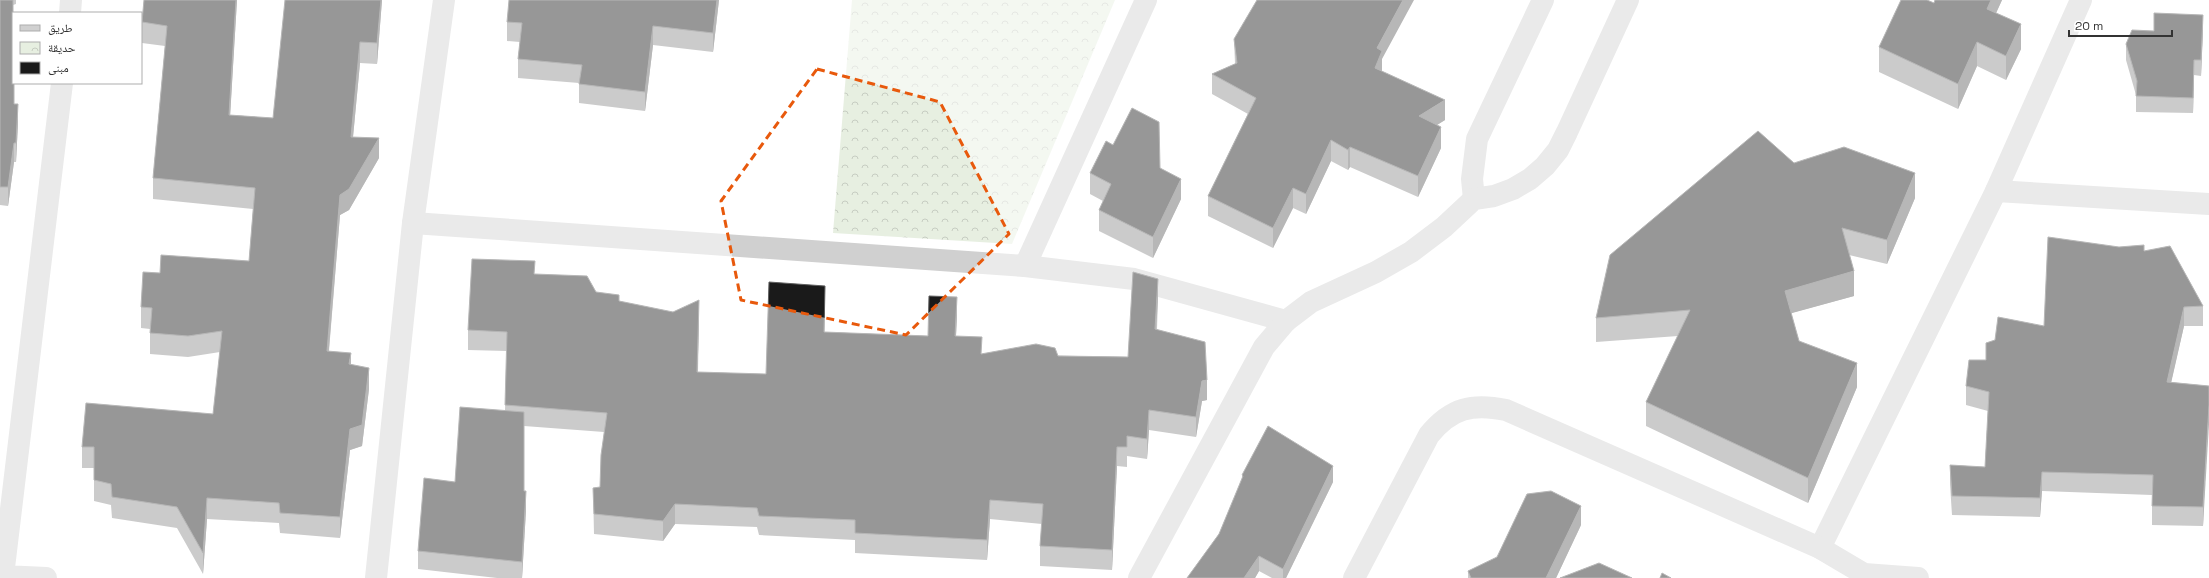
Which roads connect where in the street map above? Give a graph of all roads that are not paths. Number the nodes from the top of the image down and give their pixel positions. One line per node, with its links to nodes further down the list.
1 (71, 0): 7 (street)
2 (444, 0): 12 (street)
3 (1146, 0): 13 (street)
4 (1543, 0): 10 (street)
5 (1628, 0): 10 (street)
6 (2081, 0): 9 (street)
7 (70, 12)
8 (62, 84): 16 (street)
9 (1996, 191): 11 (street); 15 (street)
10 (1474, 199): 14 (street)
11 (2209, 204)
12 (413, 223): 13 (street); 17 (street)
13 (1024, 266): 14 (street)
14 (1286, 322): 18 (street)
15 (1820, 548): 19 (street); 20 (street)
16 (46, 578)
17 (376, 578)
18 (1139, 578)
19 (1354, 578)
20 (1918, 578)

